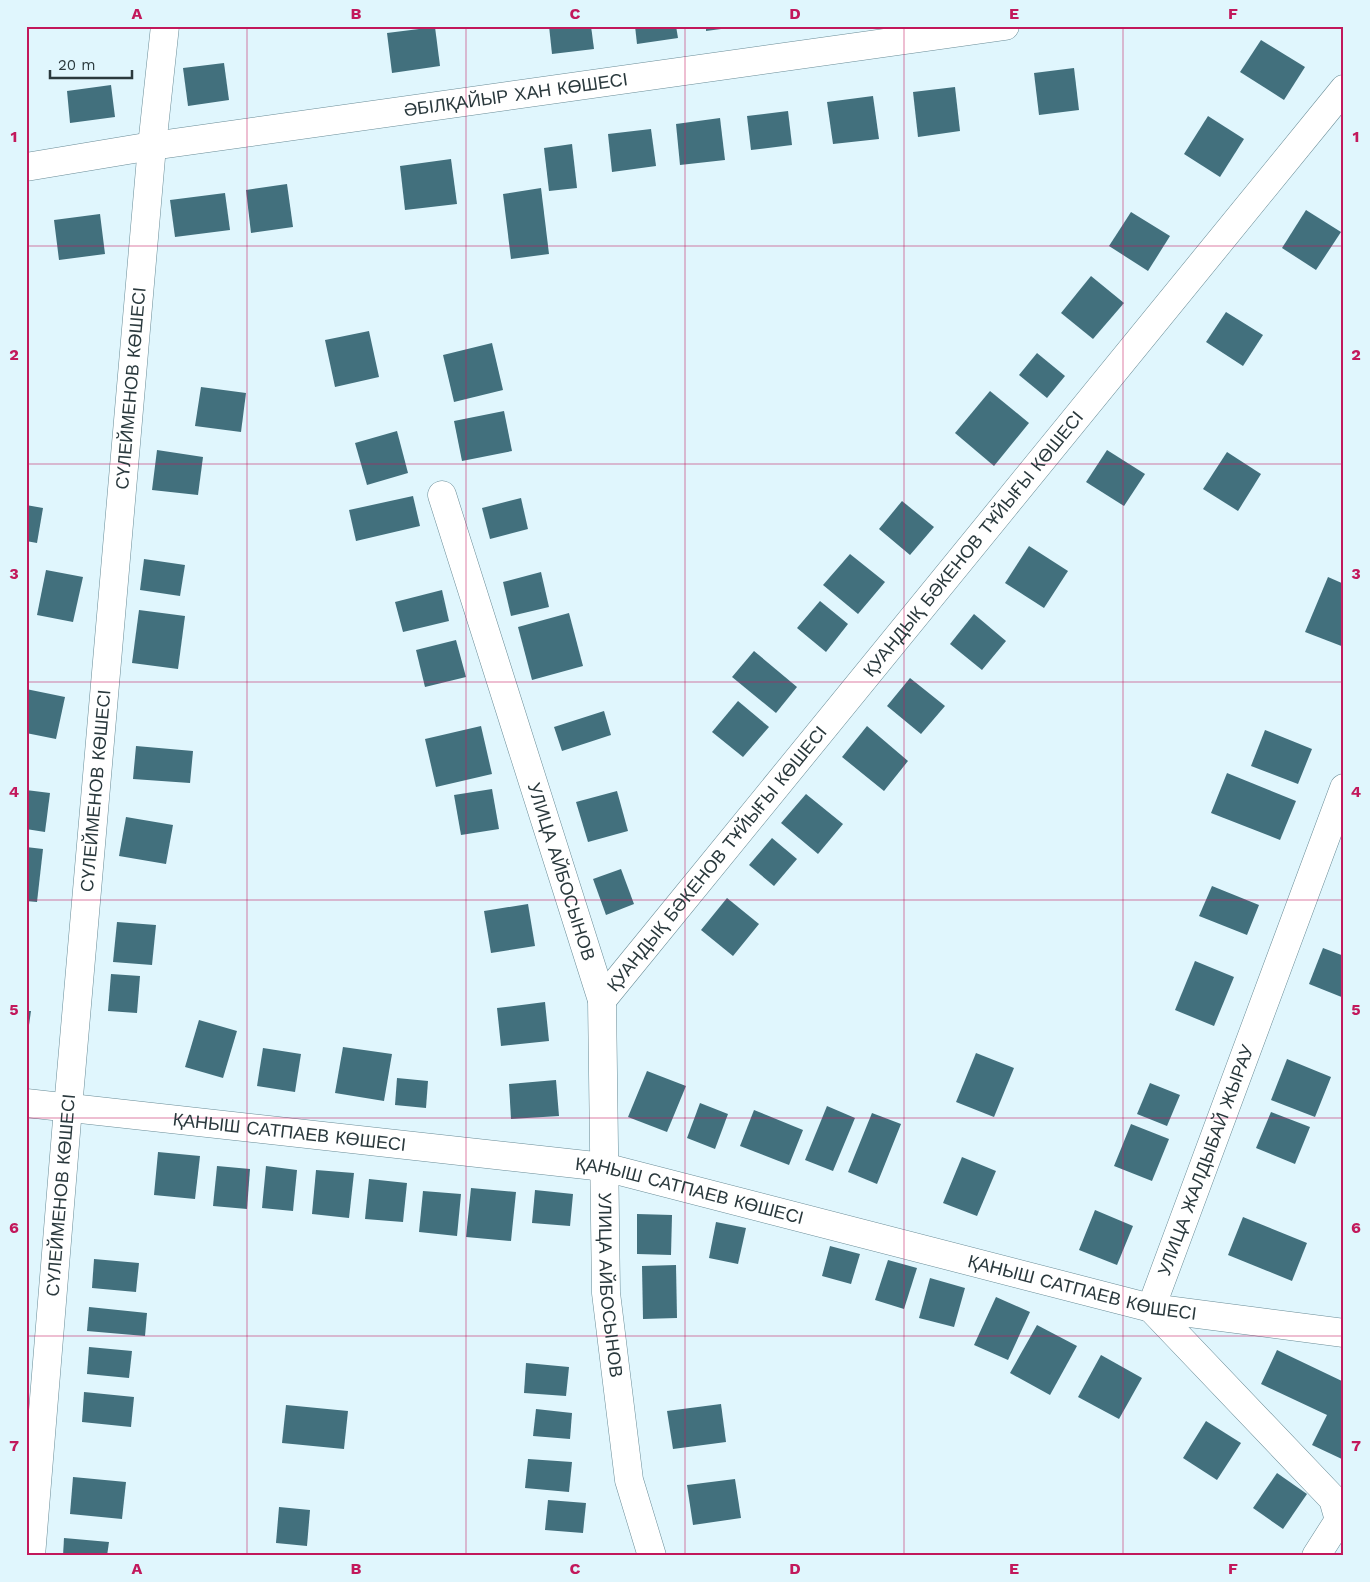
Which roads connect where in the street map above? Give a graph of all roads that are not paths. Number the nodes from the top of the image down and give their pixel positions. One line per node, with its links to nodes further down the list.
1 (164, 26): 4 (street, СҮЛЕЙМЕНОВ КӨШЕСІ)
2 (1005, 26): 4 (street, ӘБІЛҚАЙЫР ХАН КӨШЕСІ)
3 (1344, 89): 8 (street, ҚУАНДЫҚ БӘКЕНОВ ТҰЙЫҒЫ КӨШЕСІ)
4 (152, 146): 5 (street, ӘБІЛҚАЙЫР ХАН КӨШЕСІ); 10 (street, СҮЛЕЙМЕНОВ КӨШЕСІ)
5 (26, 167)
6 (442, 495): 8 (street, УЛИЦА АЙБОСЫНОВ)
7 (1344, 788): 12 (street, УЛИЦА ЖАЛДЫБАЙ ЖЫРАУ)
8 (602, 1000): 11 (street, УЛИЦА АЙБОСЫНОВ)
9 (26, 1103): 10 (street, ҚАНЫШ САТПАЕВ КӨШЕСІ)
10 (68, 1108): 11 (street, ҚАНЫШ САТПАЕВ КӨШЕСІ); 14 (street, СҮЛЕЙМЕНОВ КӨШЕСІ)
11 (604, 1167): 12 (street, ҚАНЫШ САТПАЕВ КӨШЕСІ); 15 (street, УЛИЦА АЙБОСЫНОВ)
12 (1151, 1308): 13 (street, ҚАНЫШ САТПАЕВ КӨШЕСІ); 16 (street)
13 (1344, 1333)
14 (31, 1556)
15 (652, 1556)
16 (1316, 1556)

